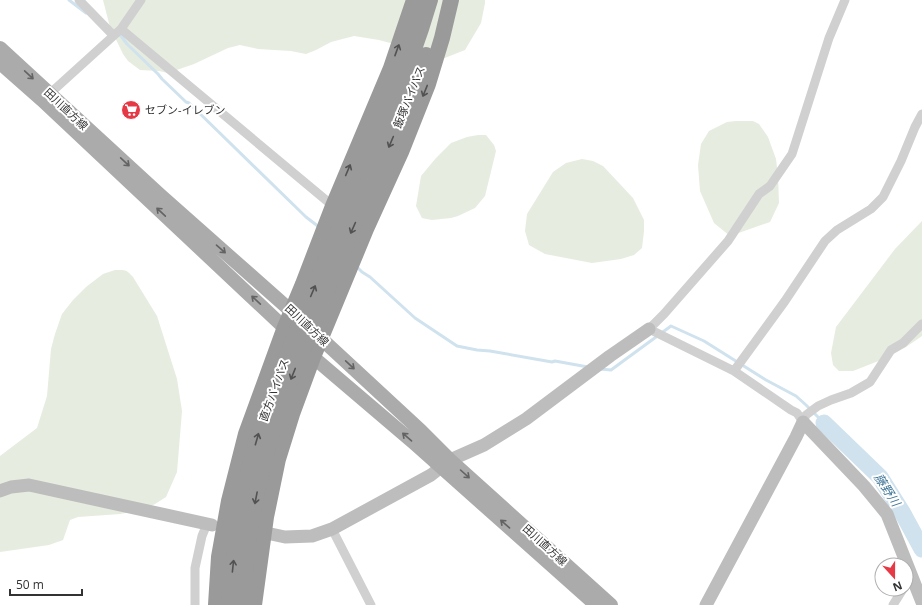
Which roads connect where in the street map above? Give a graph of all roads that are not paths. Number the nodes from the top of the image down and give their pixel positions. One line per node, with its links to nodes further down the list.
1 (79, 0): 9 (street)
2 (141, 0): 8 (street)
3 (414, 0): 15 (highway, one-way to 3)
4 (430, 0): 14 (highway)
5 (443, 0): 14 (highway, 飯塚バイパス, one-way to 14)
6 (451, 0): 20 (highway, one-way to 20)
7 (845, 0): 19 (street)
8 (121, 29): 9 (street); 15 (street)
9 (114, 35): 12 (street)
10 (0, 48): 12 (main road, 田川直方線, one-way to 12)
11 (0, 63): 12 (main road, 田川直方線)
12 (46, 97): 16 (main road, 田川直方線, one-way to 16); 18 (main road, 田川直方線, one-way to 12)
13 (922, 114): 22 (street)
14 (363, 189): 34 (highway, 直方バイパス, bridge)
15 (333, 206): 16 (highway)
16 (291, 311): 18 (highway); 20 (main road, 田川直方線)
17 (922, 324): 23 (street)
18 (284, 327): 21 (main road, 田川直方線); 33 (highway)
19 (649, 329): 22 (street); 24 (street)
20 (321, 339): 21 (highway); 24 (main road, 田川直方線, one-way to 24)
21 (314, 357): 24 (main road, 田川直方線, one-way to 21); 34 (highway, one-way to 34)
22 (734, 371): 23 (street)
23 (803, 422): 29 (street); 38 (street)
24 (445, 464): 27 (street); 36 (main road, 田川直方線, one-way to 24); 37 (main road, 田川直方線, one-way to 37)
25 (0, 491): 26 (street)
26 (210, 525): 32 (street)
27 (332, 528): 28 (street); 35 (street)
28 (271, 534)
29 (901, 557)
30 (914, 590): 31 (street)
31 (922, 602)
32 (196, 605)
33 (216, 605)
34 (242, 605)
35 (371, 605)
36 (597, 605)
37 (611, 605)
38 (706, 605)

